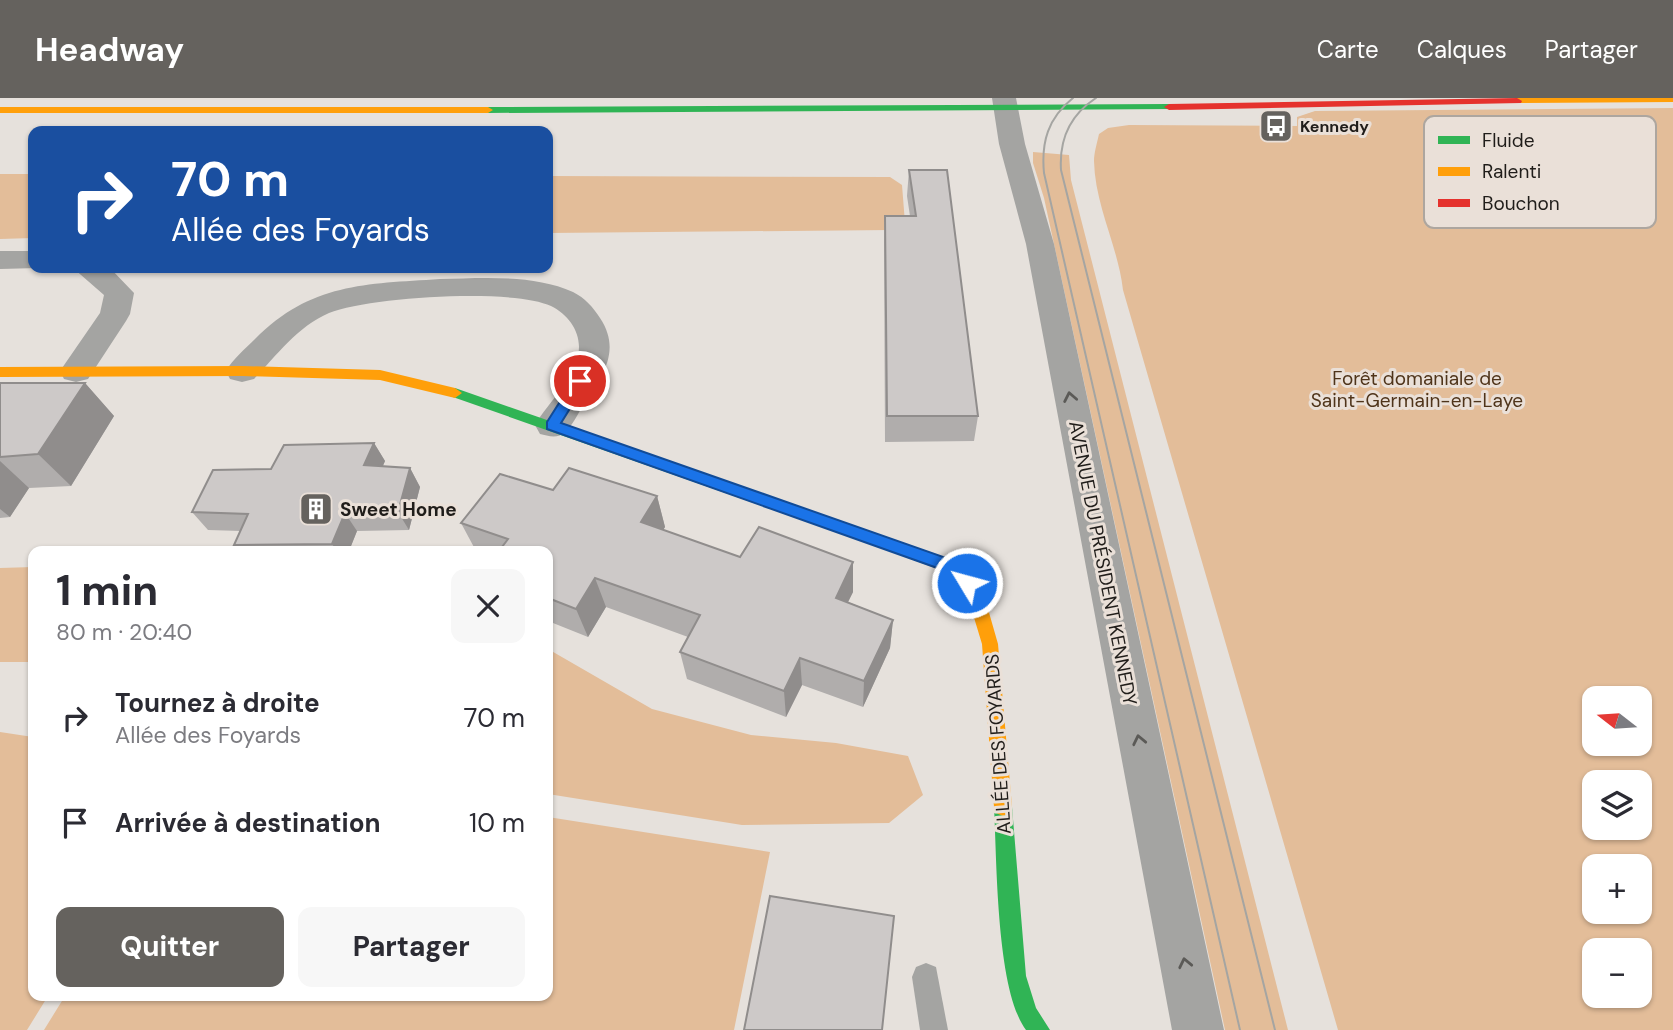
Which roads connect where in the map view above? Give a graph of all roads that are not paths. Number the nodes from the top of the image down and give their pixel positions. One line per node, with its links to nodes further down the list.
1 (742, 98): 6 (main road)
2 (1563, 98): 3 (main road)
3 (1633, 99): 4 (main road); 5 (main road)
4 (1673, 99)
5 (1005, 103): 6 (main road); 18 (street, AVENUE DU PRÉSIDENT KENNEDY, one-way to 5)
6 (423, 108): 7 (main road)
7 (0, 110)
8 (0, 260): 9 (street)
9 (28, 260)
10 (97, 273): 11 (street)
11 (76, 371): 12 (main road, ALLÉE DES FOYARDS); 13 (main road, ALLÉE DES FOYARDS)
12 (242, 371): 14 (main road, ALLÉE DES FOYARDS); 14 (street)
13 (0, 372)
14 (552, 425): 17 (main road, ALLÉE DES FOYARDS)
15 (926, 977): 16 (lane)
16 (934, 1030)
17 (1039, 1030)
18 (1199, 1030)

